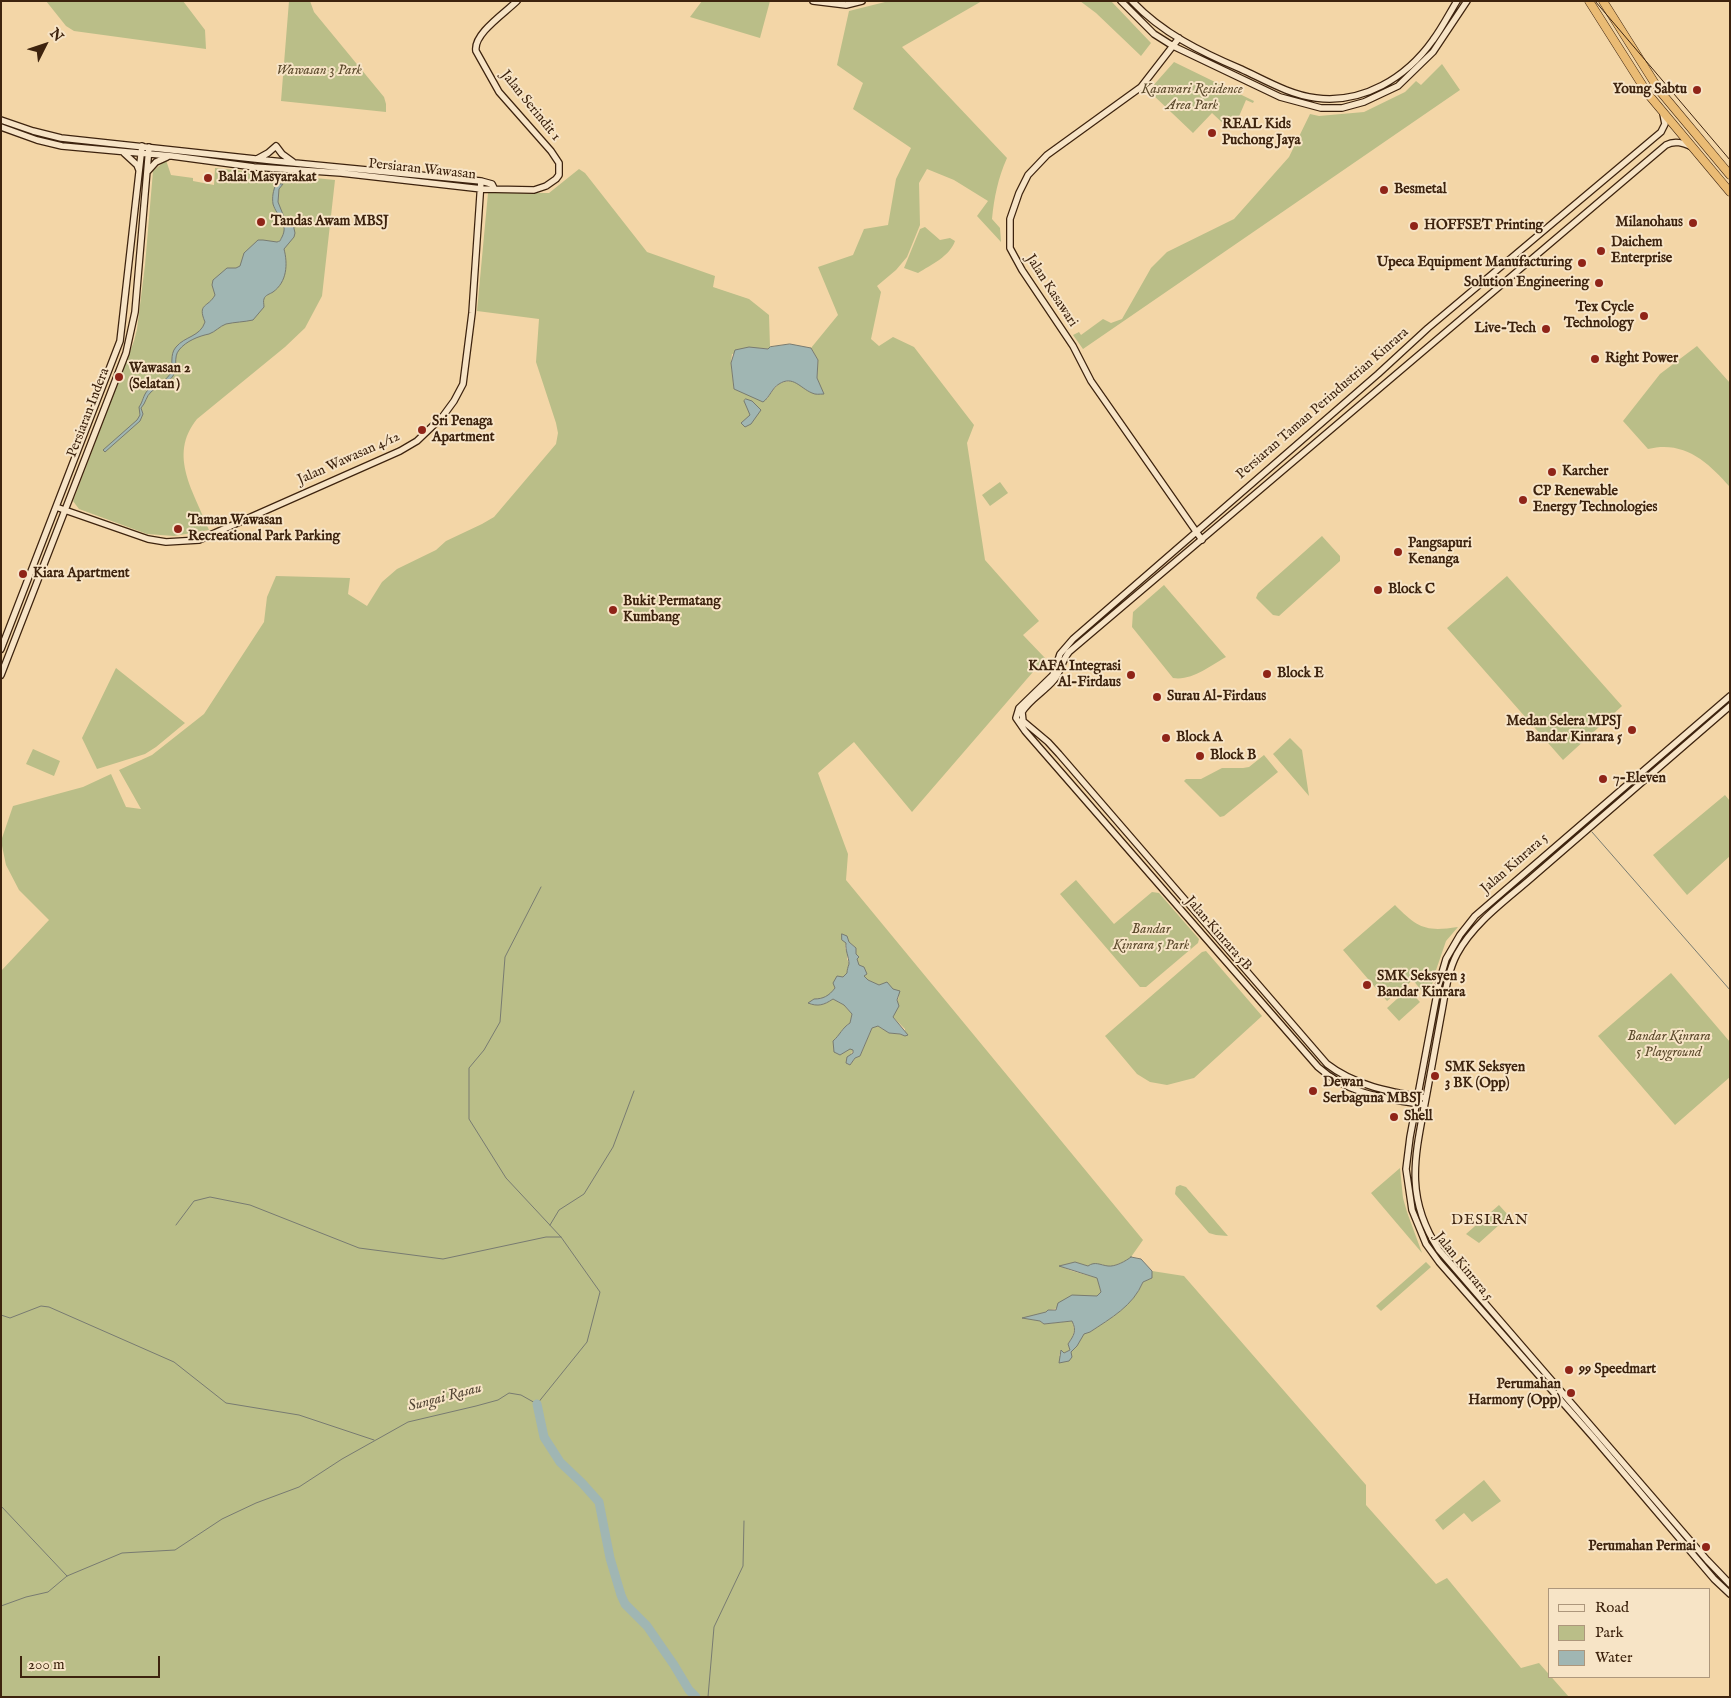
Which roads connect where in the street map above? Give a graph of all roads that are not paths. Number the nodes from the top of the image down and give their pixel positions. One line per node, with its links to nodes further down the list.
1 (517, 1): 28 (main road, Jalan Serindit 1)
2 (813, 1): 3 (main road)
3 (862, 1)
4 (1121, 1): 11 (main road)
5 (1132, 1): 10 (main road)
6 (1457, 1): 10 (main road)
7 (1467, 1): 11 (main road)
8 (1589, 1): 12 (highway)
9 (1603, 1): 26 (highway)
10 (1179, 38): 11 (main road, Jalan Kasawari)
11 (1173, 46): 36 (main road, Jalan Kasawari)
12 (1660, 108): 15 (highway); 36 (main road, Persiaran Taman Perindustrian Kinrara)
13 (1, 120): 16 (main road, Persiaran Wawasan)
14 (1, 128): 17 (main road, Persiaran Wawasan)
15 (1694, 148): 30 (highway); 37 (main road, Persiaran Taman Perindustrian Kinrara)
16 (146, 150): 17 (main road, Persiaran Wawasan); 18 (main road, Persiaran Wawasan); 19 (main road, Persiaran Wawasan); 24 (main road, Persiaran Indera); 25 (main road, Persiaran Indera)
17 (122, 152): 24 (main road)
18 (172, 156): 22 (main road, Persiaran Wawasan); 25 (main road)
19 (254, 159): 20 (main road, Persiaran Wawasan); 21 (main road)
20 (274, 162): 21 (main road, Persiaran Wawasan); 22 (main road); 23 (main road)
21 (294, 162): 27 (main road, Persiaran Wawasan)
22 (254, 167): 23 (main road, Persiaran Wawasan)
23 (292, 170): 29 (main road, Persiaran Wawasan)
24 (140, 172): 32 (main road, Persiaran Indera)
25 (147, 173): 31 (main road, Persiaran Indera)
26 (1730, 175)
27 (481, 181): 28 (main road, Persiaran Wawasan); 29 (main road, Jalan Wawasan 4/12)
28 (494, 188): 29 (main road, Persiaran Wawasan)
29 (482, 189): 34 (main road, Jalan Wawasan 4/12)
30 (1730, 192)
31 (70, 499): 33 (main road, Persiaran Indera); 34 (main road)
32 (56, 507): 33 (main road, Jalan Wawasan 4/12); 38 (main road, Persiaran Indera)
33 (65, 510): 34 (main road, Jalan Wawasan 4/12); 35 (main road, Persiaran Indera)
34 (77, 514): 35 (main road)
35 (62, 519): 39 (main road, Persiaran Indera)
36 (1196, 531): 37 (main road, Jalan Kasawari); 42 (main road, Persiaran Taman Perindustrian Kinrara)
37 (1202, 540): 42 (main road, Persiaran Taman Perindustrian Kinrara)
38 (1, 650)
39 (1, 675)
40 (1730, 696): 43 (main road, Jalan Kinrara 5)
41 (1730, 706): 47 (main road, Jalan Kinrara 5)
42 (1027, 729): 44 (main road, Jalan Kinrara 5B); 46 (main road, Jalan Kinrara 5B)
43 (1421, 1082): 44 (main road); 45 (main road, Jalan Kinrara 5)
44 (1406, 1094): 45 (main road, Jalan Kinrara 5B)
45 (1418, 1100): 46 (main road, Jalan Kinrara 5B); 47 (main road, Jalan Kinrara 5B); 48 (main road, Jalan Kinrara 5)
46 (1404, 1101): 48 (main road)
47 (1425, 1102): 49 (main road, Jalan Kinrara 5)
48 (1414, 1118): 50 (main road, Jalan Kinrara 5)
49 (1671, 1519): 50 (main road); 51 (main road, Jalan Kinrara 5)
50 (1675, 1533): 51 (main road); 53 (main road, Jalan Kinrara 5)
51 (1686, 1536): 52 (main road, Jalan Kinrara 5)
52 (1730, 1584)
53 (1730, 1594)

